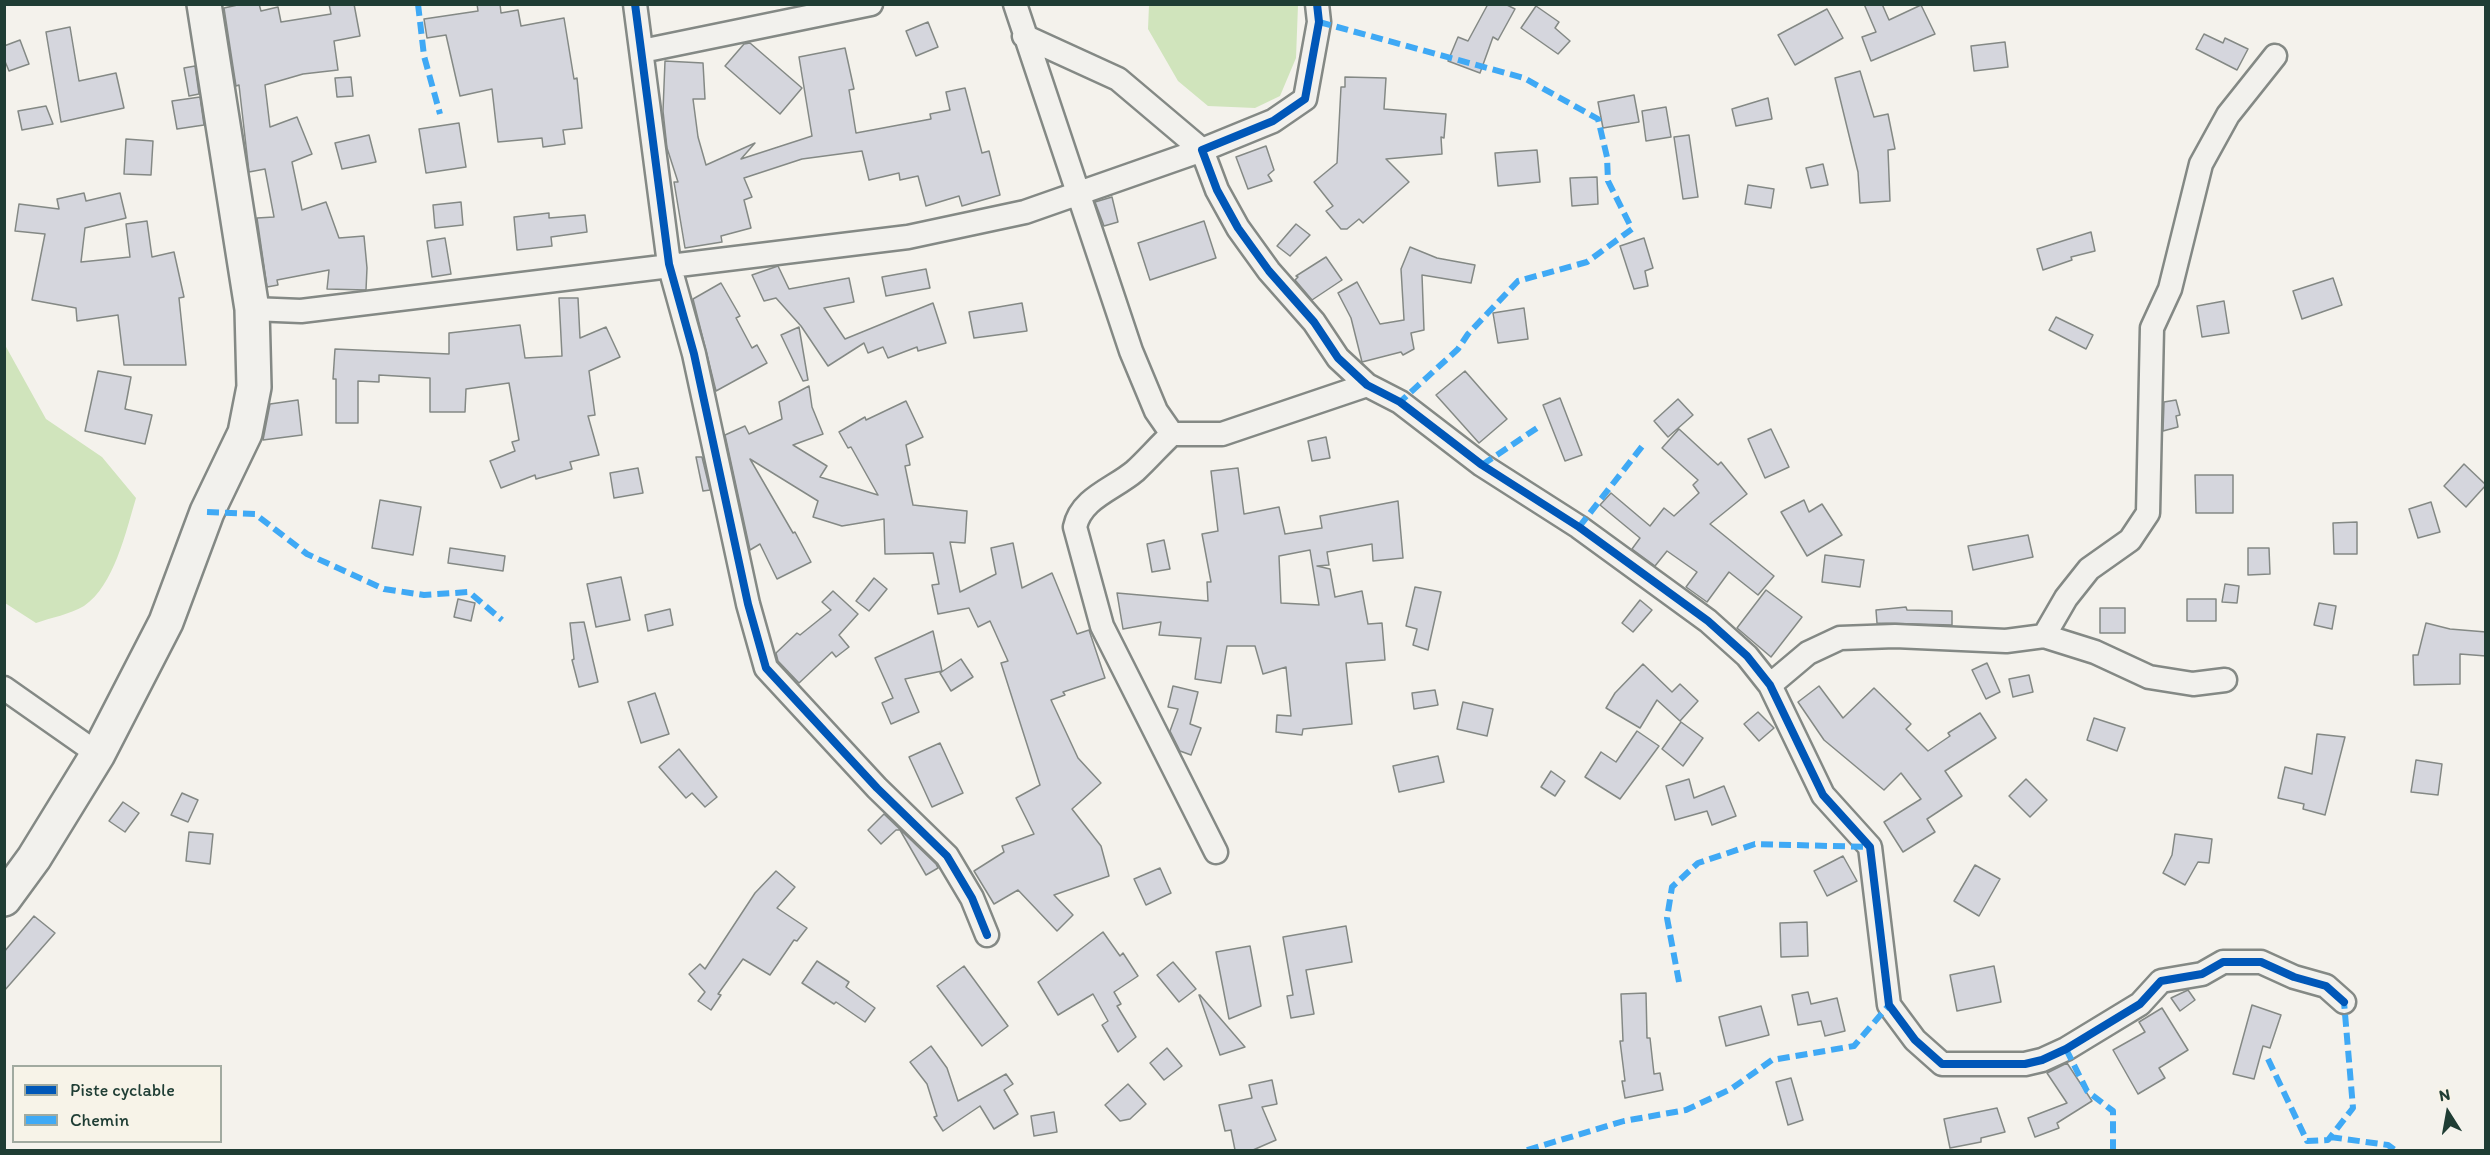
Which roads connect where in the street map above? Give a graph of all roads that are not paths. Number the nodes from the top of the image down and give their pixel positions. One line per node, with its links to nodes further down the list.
1 (204, 4): 12 (highway)
2 (635, 4): 7 (street)
3 (871, 4): 7 (street)
4 (1015, 4): 6 (street)
5 (1317, 4): 9 (street)
6 (1024, 36): 9 (street); 10 (street)
7 (642, 51): 11 (street)
8 (2275, 56): 15 (street)
9 (1202, 150): 10 (street); 13 (street)
10 (1077, 194): 11 (street); 14 (street)
11 (669, 264): 12 (street); 22 (street)
12 (252, 309): 19 (highway)
13 (1367, 385): 14 (street); 17 (street)
14 (1172, 434): 20 (street)
15 (2044, 636): 16 (street); 17 (street)
16 (2225, 680)
17 (1770, 685): 23 (street)
18 (4, 688): 19 (street)
19 (98, 754): 21 (highway)
20 (1216, 852)
21 (4, 899)
22 (987, 935)
23 (2344, 1002)

